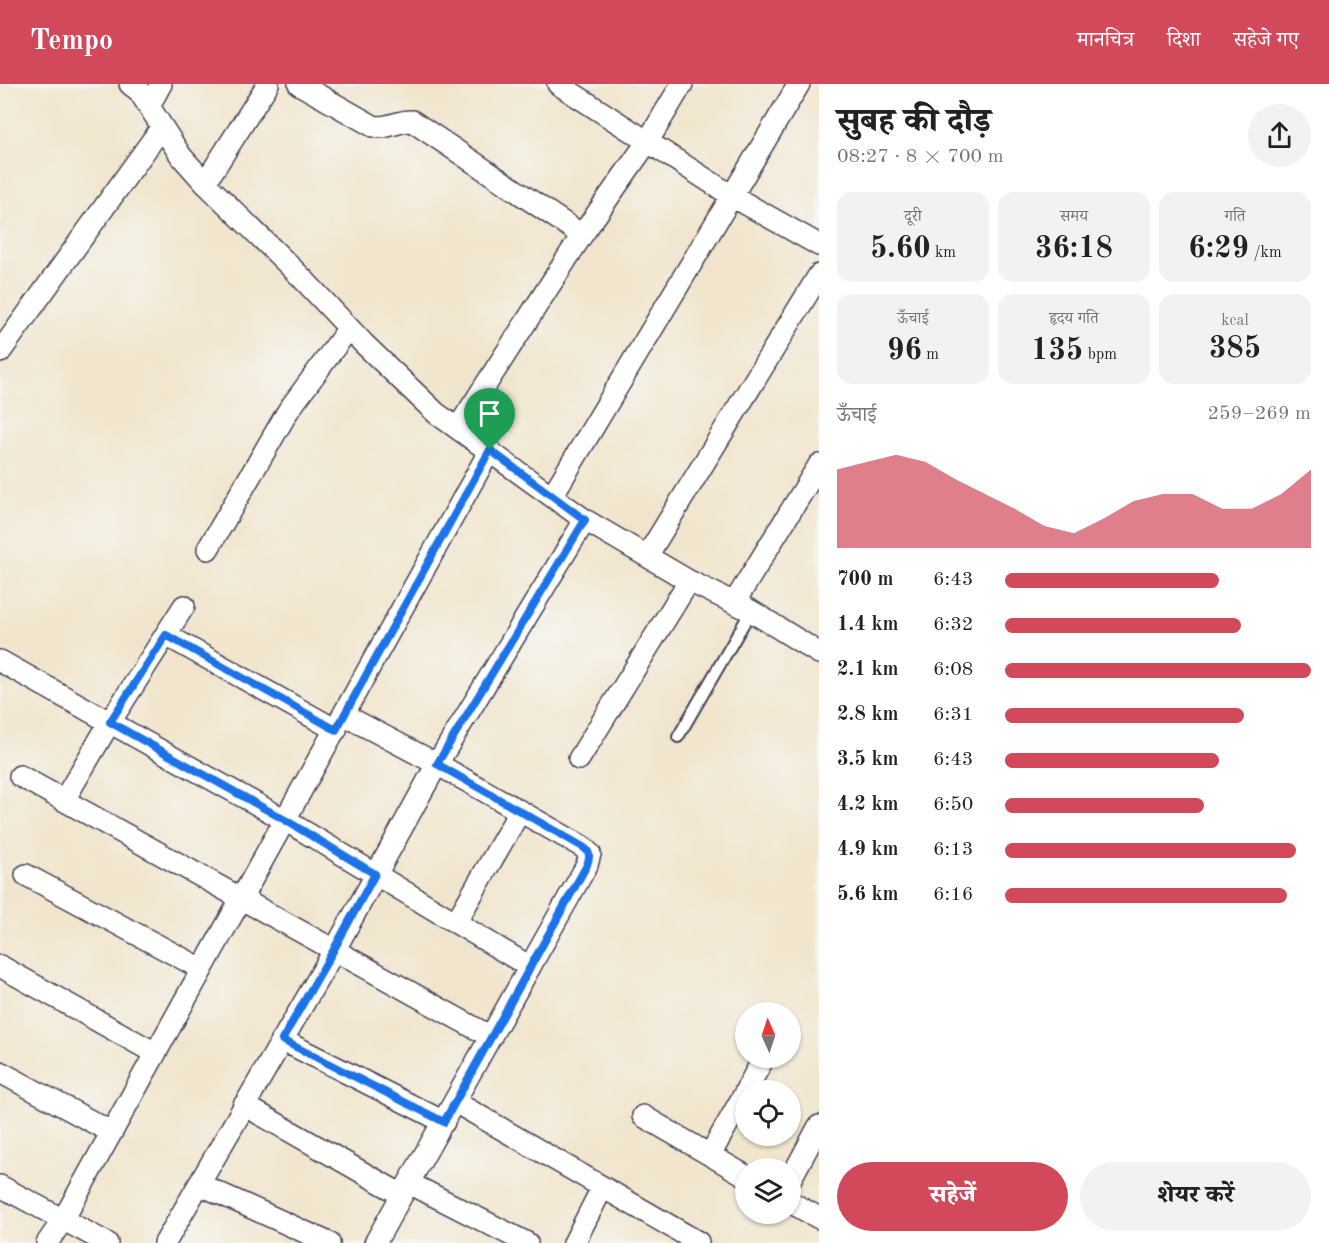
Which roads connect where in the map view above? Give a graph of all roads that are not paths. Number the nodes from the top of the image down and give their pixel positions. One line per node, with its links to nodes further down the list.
1 (130, 84): 8 (street)
2 (161, 84): 8 (street)
3 (268, 84): 11 (street)
4 (299, 84): 13 (street)
5 (558, 84): 10 (street)
6 (682, 84): 10 (street)
7 (799, 84): 12 (street)
8 (149, 106): 9 (street)
9 (162, 127): 11 (street); 17 (street)
10 (648, 141): 12 (street); 13 (street)
11 (205, 183): 16 (street)
12 (732, 196): 14 (street); 21 (street)
13 (582, 235): 18 (street)
14 (819, 245)
15 (819, 275): 24 (street)
16 (349, 328): 18 (street); 23 (street)
17 (0, 351)
18 (458, 429): 19 (street)
19 (490, 450): 21 (street); 32 (street)
20 (819, 465): 27 (street)
21 (552, 496): 22 (street)
22 (585, 520): 24 (street); 35 (street)
23 (208, 549)
24 (646, 556): 25 (street)
25 (689, 581): 27 (street); 34 (street)
26 (184, 606): 28 (street)
27 (742, 607): 29 (street); 33 (lane)
28 (166, 635): 31 (street); 32 (street)
29 (819, 653)
30 (0, 661): 31 (street)
31 (110, 722): 37 (street); 39 (street)
32 (340, 723): 35 (street); 39 (street)
33 (678, 736)
34 (579, 759)
35 (437, 764): 38 (street); 40 (street)
36 (20, 776): 37 (street)
37 (64, 800): 42 (street)
38 (520, 811): 43 (street); 46 (street)
39 (285, 820): 40 (street); 42 (street)
40 (375, 874): 43 (street); 44 (street)
41 (26, 875): 47 (street)
42 (241, 898): 44 (street); 47 (street)
43 (456, 922): 46 (street)
44 (333, 951): 48 (street); 49 (street)
45 (0, 966): 50 (street)
46 (530, 967): 48 (street)
47 (202, 969): 50 (street)
48 (491, 1037): 52 (street)
49 (282, 1040): 53 (street); 56 (street)
50 (155, 1053): 58 (street)
51 (0, 1072): 58 (street)
52 (455, 1102): 56 (street); 64 (street)
53 (244, 1106): 62 (street); 65 (street)
54 (735, 1111): 59 (street)
55 (643, 1116): 59 (street)
56 (444, 1122): 65 (street)
57 (819, 1126): 60 (street)
58 (111, 1132): 68 (street)
59 (710, 1155): 61 (street)
60 (801, 1160)
61 (735, 1170)
62 (199, 1184): 72 (street); 73 (street)
63 (0, 1186): 68 (street)
64 (602, 1188): 69 (street); 76 (street)
65 (406, 1189): 74 (street); 75 (street)
66 (801, 1208): 67 (street)
67 (819, 1218)
68 (63, 1220): 70 (street); 71 (street)
69 (698, 1242)
70 (47, 1243)
71 (107, 1243)
72 (165, 1243)
73 (329, 1243)
74 (375, 1243)
75 (527, 1243)
76 (574, 1243)

